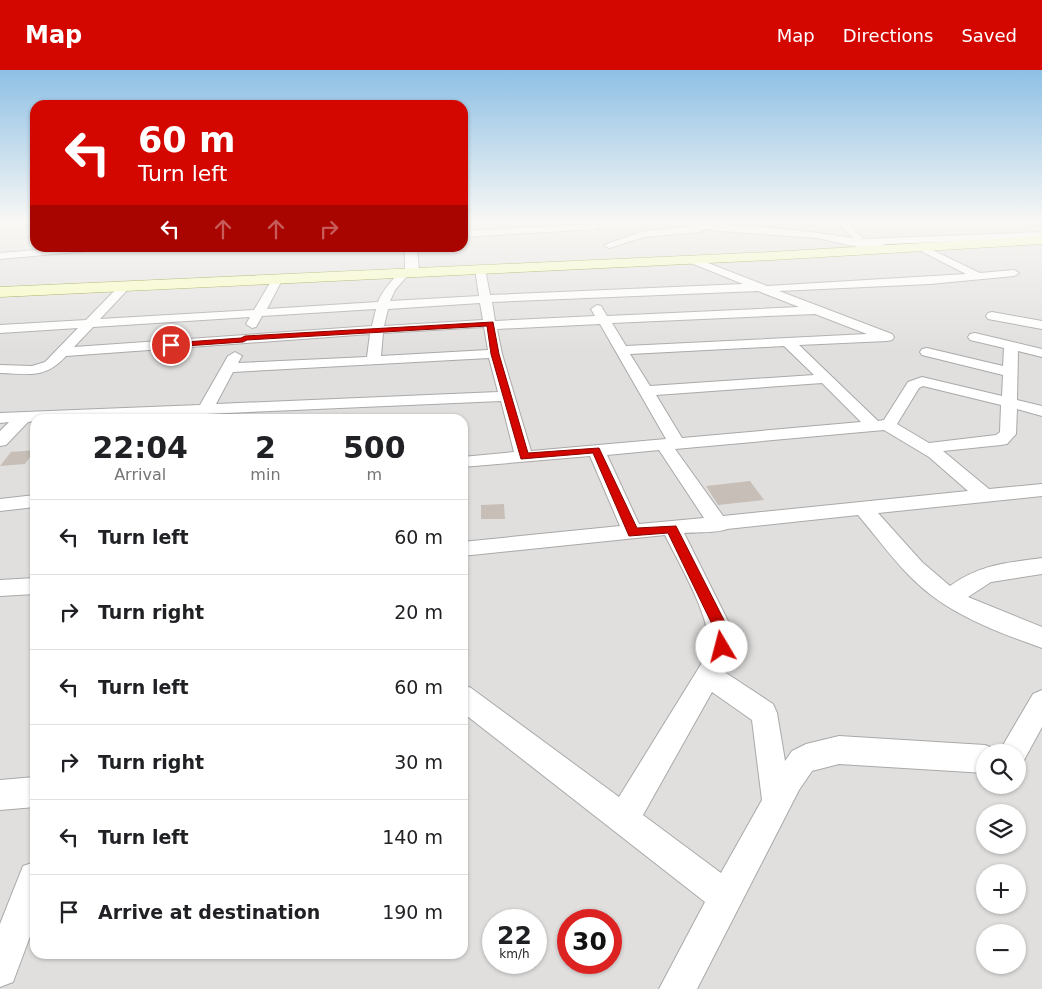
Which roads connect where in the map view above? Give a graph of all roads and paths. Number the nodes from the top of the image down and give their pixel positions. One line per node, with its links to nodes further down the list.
1 (409, 266): 6 (street)
2 (544, 266): 5 (main road)
3 (707, 266): 11 (street)
4 (958, 266): 8 (street)
5 (480, 269): 6 (main road); 14 (street)
6 (408, 271): 9 (main road); 15 (street)
7 (1014, 273): 8 (street)
8 (978, 276): 11 (street)
9 (278, 278): 10 (main road); 17 (street)
10 (126, 285): 12 (main road); 21 (street)
11 (762, 288): 13 (street); 16 (street)
12 (0, 292)
13 (588, 295): 14 (street); 19 (street)
14 (485, 299): 15 (street); 20 (street)
15 (383, 306): 17 (street); 24 (street)
16 (816, 310): 19 (street); 27 (street)
17 (258, 315): 21 (street); 26 (street)
18 (992, 316): 22 (street)
19 (602, 318): 20 (street); 29 (street)
20 (490, 324): 24 (street); 32 (street)
21 (88, 325): 23 (street); 30 (street)
22 (1042, 325)
23 (0, 330)
24 (379, 330): 26 (street); 33 (street)
25 (975, 338): 28 (street)
26 (244, 339): 30 (street); 34 (street)
27 (789, 342): 29 (street); 37 (street)
28 (1011, 346): 31 (street); 36 (street)
29 (621, 350): 39 (street)
30 (64, 352): 35 (street)
31 (1042, 353)
32 (495, 354): 33 (street); 40 (street)
33 (373, 360): 34 (street)
34 (228, 368): 42 (street)
35 (0, 369)
36 (1009, 372): 38 (street); 41 (street)
37 (824, 379): 39 (street); 48 (street)
38 (922, 382): 41 (street); 48 (street)
39 (646, 391): 50 (street)
40 (506, 396): 42 (street); 53 (street)
41 (1010, 405): 43 (street); 51 (street)
42 (205, 409): 44 (street)
43 (1042, 411)
44 (181, 414)
45 (23, 417): 46 (street); 47 (street); 49 (street)
46 (30, 417)
47 (0, 418)
48 (881, 426): 50 (street); 51 (street)
49 (0, 441)
50 (670, 443): 52 (street); 60 (street)
51 (927, 448): 56 (street)
52 (596, 450): 53 (street); 62 (street)
53 (524, 457): 54 (street)
54 (468, 462)
55 (1042, 490): 56 (street)
56 (985, 496): 59 (street)
57 (30, 502): 58 (street)
58 (0, 505)
59 (863, 509): 60 (street); 67 (street)
60 (719, 524): 61 (street)
61 (672, 529): 62 (street); 69 (street)
62 (633, 533): 63 (street)
63 (468, 548)
64 (1042, 566): 67 (street)
65 (30, 586): 66 (street)
66 (0, 588)
67 (950, 597): 68 (street)
68 (1042, 638)
69 (708, 675): 76 (street); 77 (street)
70 (468, 701): 77 (street)
71 (1042, 702): 72 (street)
72 (1018, 744)
73 (976, 758): 76 (street)
74 (30, 792): 75 (street)
75 (0, 795)
76 (776, 802): 79 (street)
77 (624, 818): 79 (street)
78 (30, 891): 80 (street)
79 (726, 897): 81 (street)
80 (0, 968)
81 (677, 989)

